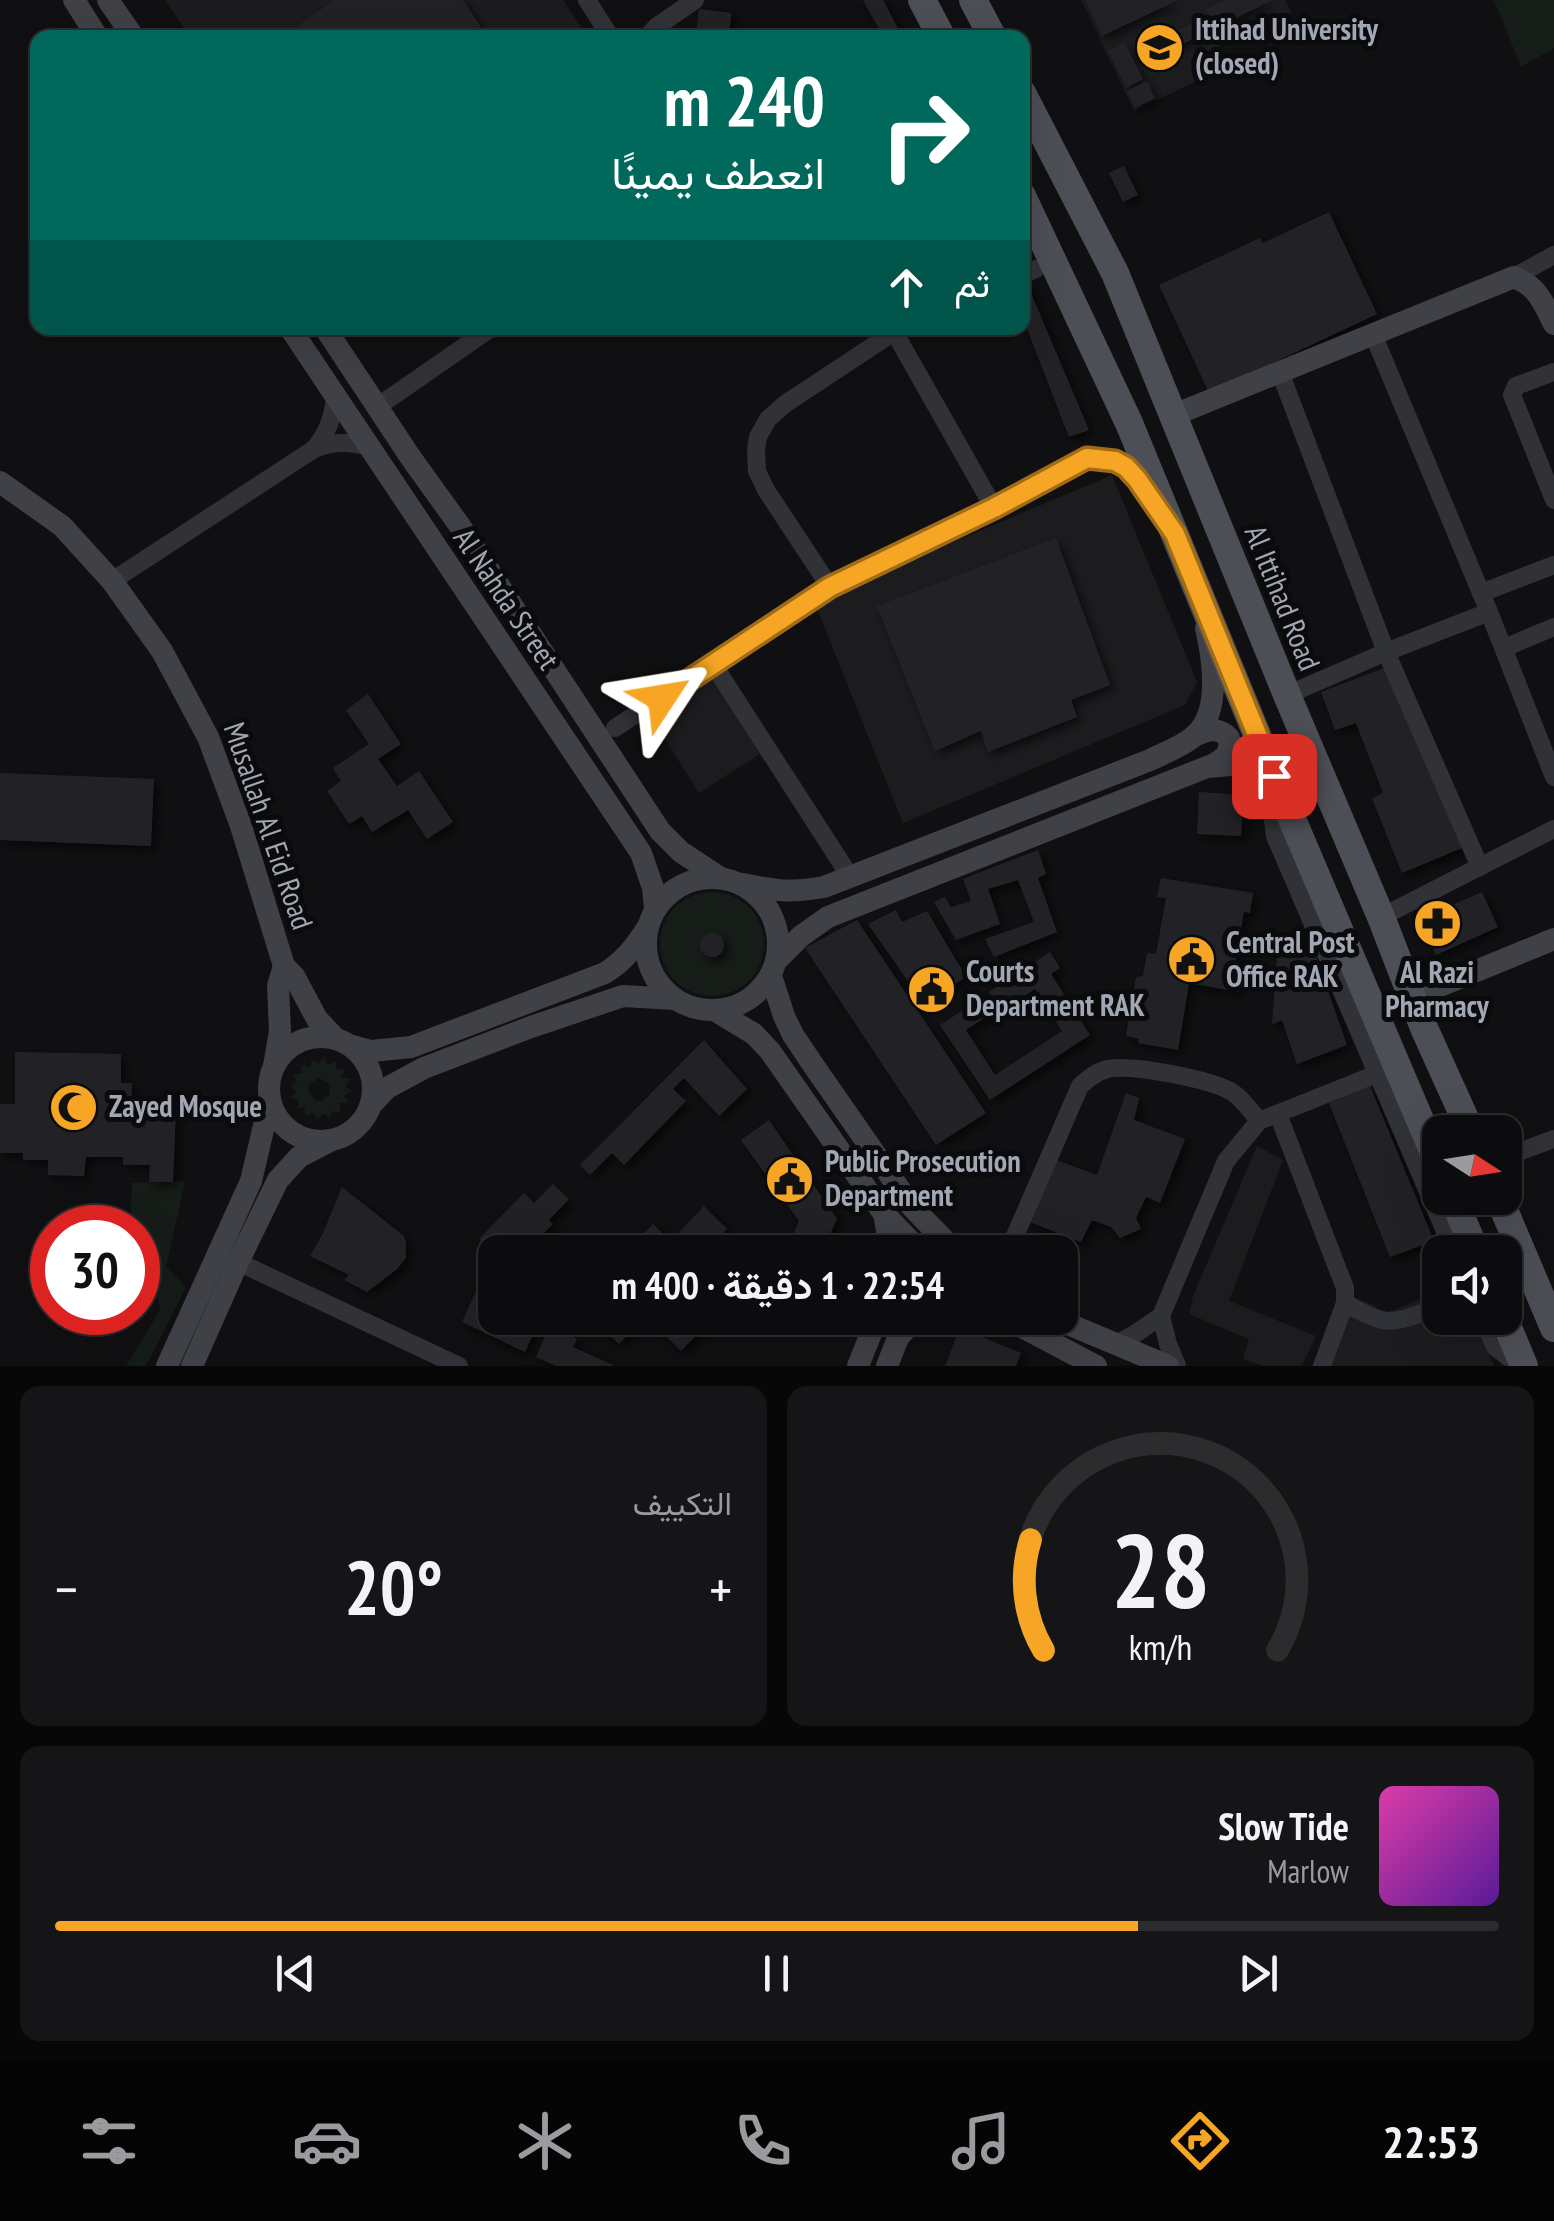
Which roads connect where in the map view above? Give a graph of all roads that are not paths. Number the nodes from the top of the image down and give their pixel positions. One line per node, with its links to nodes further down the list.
1 (74, 0): 7 (street)
2 (108, 0): 8 (street)
3 (587, 0): 9 (street)
4 (695, 0): 10 (street)
5 (922, 0): 11 (main road)
6 (973, 0): 12 (main road)
7 (93, 30)
8 (129, 30)
9 (607, 30)
10 (653, 30)
11 (938, 30)
12 (989, 30)
13 (1030, 109): 17 (main road, Al Ittihad Road)
14 (1030, 211): 15 (main road)
15 (1036, 223): 17 (main road); 36 (main road)
16 (1554, 255): 18 (street)
17 (1115, 274): 30 (main road, Al Ittihad Road)
18 (1514, 277): 19 (street); 20 (street)
19 (1554, 324)
20 (1373, 334): 26 (street); 40 (street)
21 (295, 335): 28 (street, Al Nahda Street)
22 (330, 335): 29 (street, Al Nahda Street)
23 (481, 335): 29 (street)
24 (888, 335): 39 (street)
25 (900, 335): 35 (street)
26 (1280, 372): 30 (street); 45 (street)
27 (1554, 372): 34 (street)
28 (335, 395): 31 (street, Al Nahda Street); 32 (street)
29 (377, 407): 56 (street, Al Nahda Street)
30 (1174, 415): 47 (main road, Al Ittihad Road)
31 (369, 447): 32 (street); 58 (street, Al Nahda Street)
32 (314, 449): 38 (street)
33 (0, 482): 38 (street, Musallah Al Eid Road)
34 (1554, 500)
35 (994, 508): 36 (street); 39 (street)
36 (1175, 534): 41 (main road)
37 (1554, 565): 40 (street)
38 (112, 581): 60 (street, Musallah Al Eid Road)
39 (830, 587): 46 (street)
40 (1482, 594): 42 (street)
41 (1200, 595): 49 (street); 52 (main road)
42 (1490, 612): 44 (street); 45 (street)
43 (1554, 627): 44 (street)
44 (1504, 648): 51 (street)
45 (1386, 652): 47 (street); 54 (street)
46 (714, 664): 48 (street); 55 (street)
47 (1287, 695): 57 (main road, Al Ittihad Road)
48 (615, 728)
49 (1194, 736): 50 (street); 55 (street)
50 (1207, 767): 52 (street); 61 (street)
51 (1554, 777)
52 (1276, 781): 67 (street); 73 (main road)
53 (1554, 829): 54 (street)
54 (1480, 867): 57 (street)
55 (851, 878): 56 (street)
56 (731, 880): 58 (street); 61 (street)
57 (1380, 917): 62 (main road, Al Ittihad Road)
58 (652, 919): 63 (street); 65 (street)
59 (1554, 939): 62 (street)
60 (284, 966): 65 (street, Musallah Al Eid Road); 66 (street, Musallah Al Eid Road)
61 (774, 968): 64 (street); 80 (street)
62 (1413, 997): 71 (main road, Al Ittihad Road)
63 (675, 1000): 64 (street); 69 (street)
64 (716, 1011): 77 (street)
65 (342, 1042): 66 (street); 69 (street)
66 (274, 1067): 68 (street)
67 (1378, 1073): 70 (street); 82 (street)
68 (270, 1100): 75 (street); 97 (street)
69 (370, 1106): 75 (street)
70 (1278, 1114): 72 (street); 85 (street)
71 (1464, 1115)
72 (1259, 1121): 81 (street); 87 (street)
73 (1422, 1126)
74 (1554, 1138): 76 (street)
75 (334, 1139): 83 (street)
76 (1522, 1150)
77 (884, 1214): 78 (street); 79 (street)
78 (888, 1235)
79 (904, 1235)
80 (939, 1235)
81 (1015, 1235)
82 (1464, 1235)
83 (238, 1262): 98 (street); 99 (street)
84 (1522, 1269): 89 (main road)
85 (1345, 1304): 86 (street); 104 (street)
86 (1422, 1313)
87 (1162, 1316): 95 (street); 103 (street)
88 (1078, 1328): 95 (street)
89 (1554, 1328)
90 (872, 1335): 96 (street)
91 (901, 1335): 100 (street)
92 (1037, 1335): 101 (street)
93 (1490, 1335): 105 (street)
94 (1510, 1335): 105 (main road)
95 (1116, 1344): 102 (street)
96 (865, 1363)
97 (167, 1366)
98 (192, 1366)
99 (459, 1366)
100 (886, 1366)
101 (1096, 1366)
102 (1168, 1366)
103 (1177, 1366)
104 (1322, 1366)
105 (1522, 1366)

